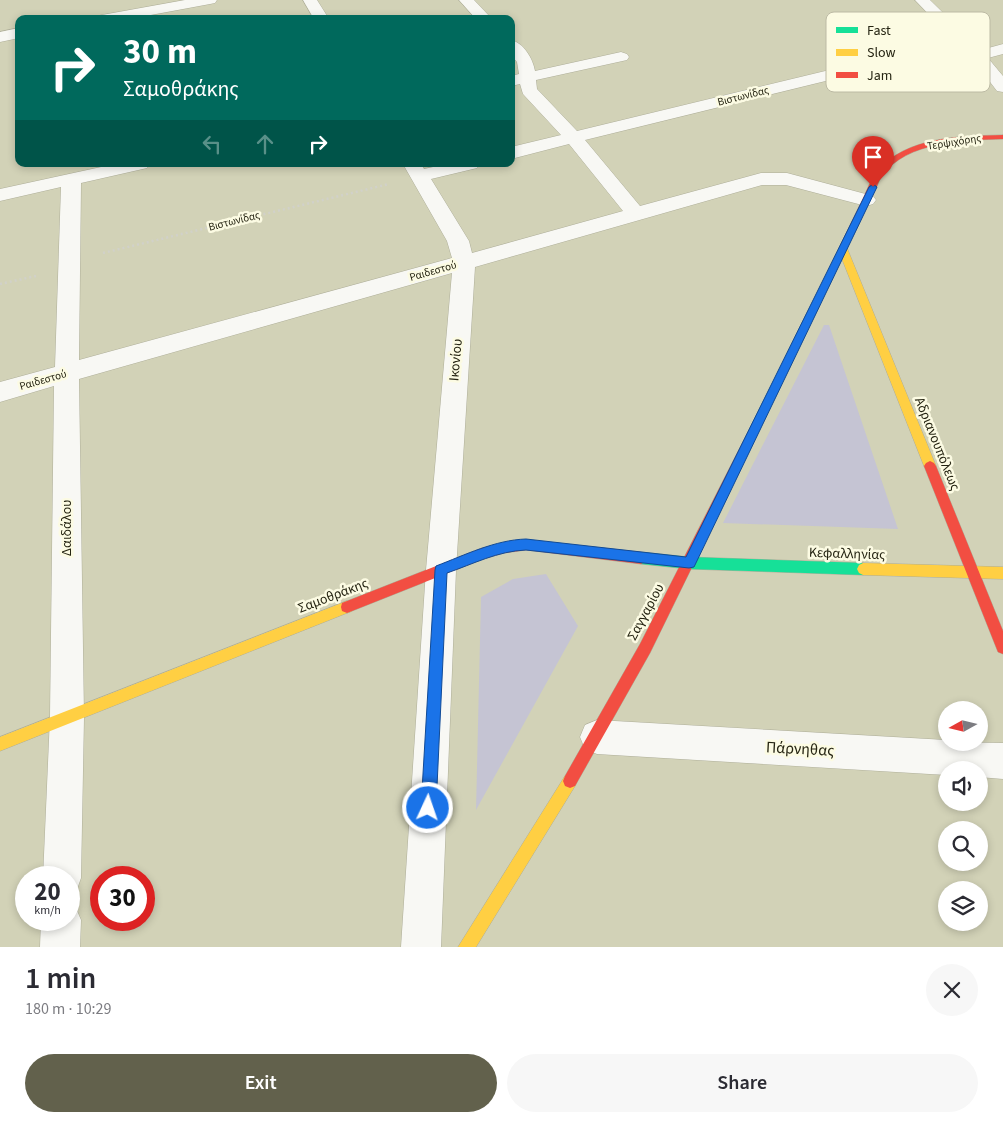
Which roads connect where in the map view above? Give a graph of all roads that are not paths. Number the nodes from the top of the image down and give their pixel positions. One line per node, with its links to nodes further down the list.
1 (210, 0): 5 (street)
2 (310, 0): 8 (street)
3 (466, 0): 9 (street)
4 (922, 0): 6 (street)
5 (153, 10): 7 (street)
6 (934, 12)
7 (125, 15)
8 (319, 15)
9 (481, 15)
10 (15, 34): 11 (street)
11 (0, 37)
12 (1003, 49): 14 (street, Βιστωνίδας)
13 (515, 50): 18 (street)
14 (990, 53)
15 (621, 57): 18 (street)
16 (990, 70): 19 (street)
17 (826, 76): 21 (street, Βιστωνίδας)
18 (519, 79): 21 (street)
19 (1003, 86)
20 (1003, 137): 28 (street, Τερψιχόρης)
21 (573, 138): 22 (street, Βιστωνίδας); 29 (street)
22 (515, 152)
23 (126, 167): 26 (street)
24 (443, 167): 25 (street)
25 (416, 170): 31 (street, Ικονίου)
26 (71, 179): 27 (street); 32 (street, Δαιδάλου)
27 (0, 195)
28 (866, 200): 29 (street, Ραιδεστού); 30 (street, Τερψιχόρης)
29 (636, 214): 31 (street, Ραιδεστού)
30 (843, 251): 34 (street, Σαγγαρίου); 36 (street, Αδριανουπόλεως)
31 (464, 262): 32 (street, Ραιδεστού); 35 (street, Ικονίου)
32 (66, 373): 33 (street, Ραιδεστού); 39 (street, Δαιδάλου)
33 (0, 392)
34 (689, 563): 35 (street, Σαμοθράκης); 36 (street, Κεφαλληνίας); 40 (street, Σαγγαρίου)
35 (441, 570): 39 (street, Σαμοθράκης); 46 (street, Ικονίου)
36 (973, 573): 37 (street, Κεφαλληνίας); 38 (street, Αδριανουπόλεως)
37 (1003, 574)
38 (1003, 647)
39 (68, 716): 41 (street, Σαμοθράκης); 43 (street, Δαιδάλου)
40 (597, 737): 42 (street, Πάρνηθας); 47 (street, Σαγγαρίου)
41 (0, 744)
42 (1003, 761)
43 (62, 866)
44 (61, 931): 45 (street)
45 (60, 947)
46 (421, 947)
47 (466, 947)

